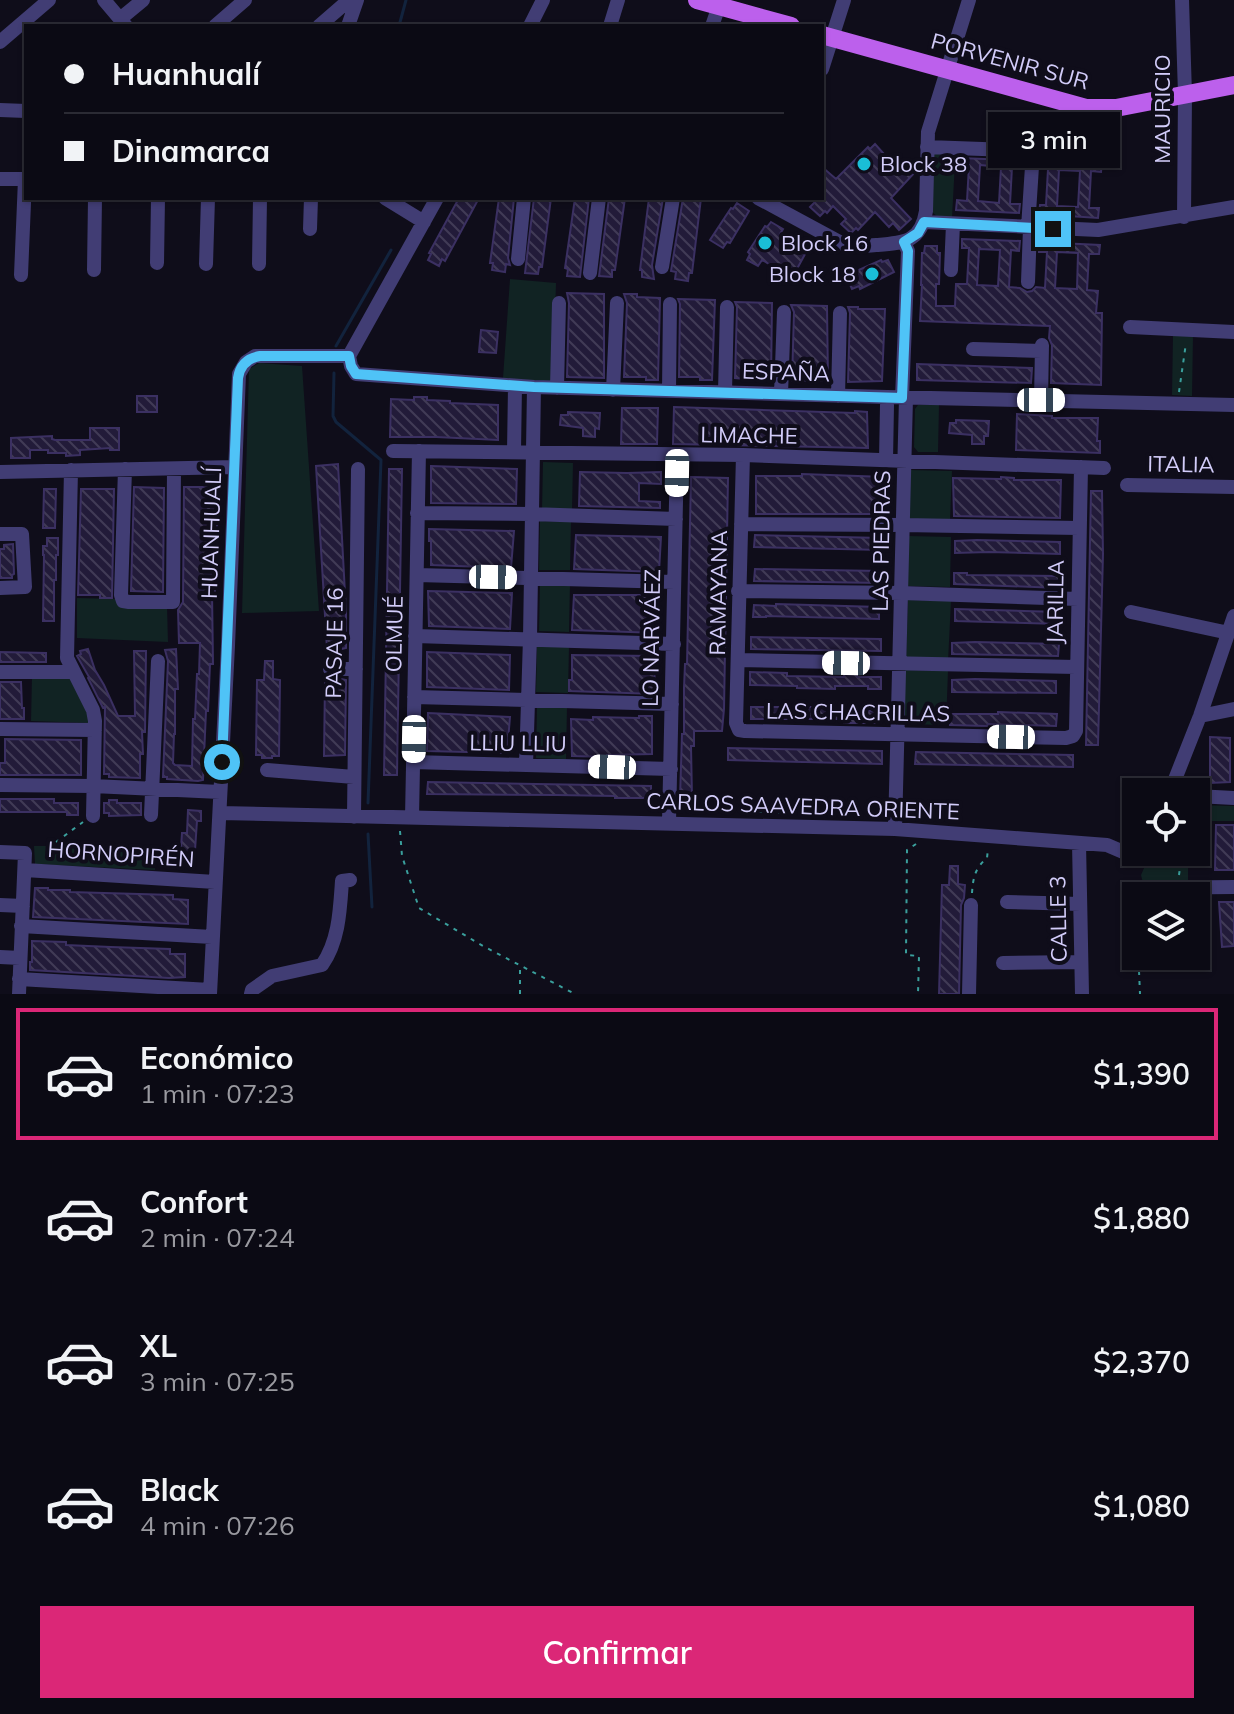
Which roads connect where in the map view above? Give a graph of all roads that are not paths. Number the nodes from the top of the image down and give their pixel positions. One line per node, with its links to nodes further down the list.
1 (49, 0): 23 (street)
2 (104, 0): 14 (street)
3 (143, 0): 14 (street)
4 (245, 0): 15 (street)
5 (349, 0): 16 (street)
6 (357, 0): 17 (street)
7 (543, 0): 18 (street)
8 (618, 0): 19 (street)
9 (697, 0): 13 (main road)
10 (844, 0): 22 (street)
11 (969, 0): 25 (street)
12 (1182, 0): 27 (street, MAURICIO)
13 (720, 3): 20 (street); 21 (main road)
14 (123, 23)
15 (217, 24)
16 (321, 24)
17 (349, 24)
18 (531, 24)
19 (611, 24)
20 (713, 24)
21 (785, 24)
22 (827, 36): 24 (street); 25 (main road, PORVENIR SUR)
23 (0, 42)
24 (824, 56)
25 (947, 69): 27 (main road, PORVENIR SUR); 30 (street)
26 (1234, 85): 27 (main road, PORVENIR SUR)
27 (1185, 94): 48 (street, MAURICIO)
28 (0, 110): 29 (street)
29 (24, 111)
30 (927, 147): 31 (street); 50 (street)
31 (1010, 150)
32 (1095, 153): 52 (street)
33 (0, 179): 34 (street)
34 (24, 179)
35 (25, 200): 63 (street)
36 (95, 200): 60 (street)
37 (158, 200): 56 (street)
38 (208, 200): 57 (street)
39 (260, 200): 58 (street)
40 (311, 200): 53 (street)
41 (388, 200): 49 (street)
42 (436, 200): 49 (street)
43 (524, 200): 55 (street)
44 (599, 200): 62 (street)
45 (673, 200): 59 (street)
46 (762, 200): 54 (street)
47 (1234, 207): 48 (street)
48 (1184, 217): 52 (street)
49 (424, 222): 74 (street)
50 (924, 222): 51 (street); 54 (street)
51 (953, 224): 52 (street); 61 (street)
52 (1029, 228): 64 (street)
53 (310, 229)
54 (904, 242): 83 (street, LAS PIEDRAS)
55 (518, 259)
56 (157, 263)
57 (206, 264)
58 (259, 264)
59 (662, 267)
60 (94, 270)
61 (951, 270)
62 (590, 273)
63 (21, 275)
64 (1028, 282)
65 (559, 303): 77 (street)
66 (617, 303): 78 (street)
67 (670, 304): 79 (street)
68 (727, 307): 80 (street)
69 (784, 312): 81 (street)
70 (840, 313): 82 (street)
71 (1130, 327): 72 (street)
72 (1234, 332)
73 (973, 349): 84 (street)
74 (349, 356): 75 (street, ESPAÑA); 95 (street, HUANHUALÍ)
75 (515, 386): 76 (street, ESPAÑA); 89 (street)
76 (534, 387): 77 (street, ESPAÑA); 90 (street)
77 (557, 388): 78 (street, ESPAÑA)
78 (613, 390): 79 (street, ESPAÑA)
79 (669, 390): 80 (street, ESPAÑA)
80 (725, 392): 81 (street, ESPAÑA)
81 (781, 394): 82 (street, ESPAÑA)
82 (838, 396): 83 (street, ESPAÑA)
83 (904, 398): 84 (street, ESPAÑA); 94 (street, LAS PIEDRAS)
84 (1041, 400): 86 (street, ESPAÑA)
85 (887, 405): 93 (street)
86 (1234, 405)
87 (393, 451): 88 (street, LIMACHE)
88 (419, 451): 89 (street, LIMACHE); 105 (street, OLMUÉ)
89 (514, 451): 90 (street, LIMACHE)
90 (533, 452): 92 (street, LIMACHE); 106 (street)
91 (743, 455): 92 (street, LIMACHE); 93 (street, LIMACHE); 108 (street, RAMAYANA)
92 (677, 456): 107 (street, LO NARVÁEZ)
93 (886, 460): 94 (street, LIMACHE)
94 (905, 461): 96 (street, LIMACHE); 109 (street, LAS PIEDRAS)
95 (235, 467): 101 (street); 152 (street, HUANHUALÍ)
96 (1081, 467): 97 (street, LIMACHE); 110 (street, JARILLA)
97 (1104, 468)
98 (125, 469): 100 (street); 101 (street); 101 (street)
99 (358, 469): 130 (street, PASAJE 16)
100 (71, 470): 102 (street); 132 (street)
101 (174, 470)
102 (0, 472)
103 (1127, 485): 104 (street, ITALIA)
104 (1234, 487)
105 (417, 513): 106 (street); 112 (street, OLMUÉ)
106 (531, 514): 107 (street); 113 (street)
107 (676, 519): 114 (street, LO NARVÁEZ)
108 (741, 524): 109 (street); 116 (street, RAMAYANA)
109 (903, 525): 110 (street); 117 (street, LAS PIEDRAS)
110 (1079, 528): 118 (street, JARILLA)
111 (0, 534): 115 (street)
112 (417, 575): 113 (street); 122 (street, OLMUÉ)
113 (531, 577): 114 (street); 123 (street)
114 (674, 582): 124 (street, LO NARVÁEZ)
115 (0, 588)
116 (738, 591): 117 (street); 125 (street, RAMAYANA)
117 (901, 593): 118 (street); 127 (street, LAS PIEDRAS)
118 (1078, 599): 128 (street, JARILLA)
119 (1131, 612): 121 (street)
120 (1234, 616): 121 (street)
121 (1229, 633): 137 (street)
122 (415, 636): 123 (street); 133 (street, OLMUÉ)
123 (530, 638): 124 (street); 134 (street)
124 (674, 644): 135 (street, LO NARVÁEZ)
125 (738, 660): 127 (street); 140 (street, RAMAYANA)
126 (158, 661): 151 (street)
127 (900, 664): 128 (street); 141 (street, LAS PIEDRAS)
128 (1076, 667): 142 (street, JARILLA)
129 (330, 669): 130 (street)
130 (356, 669): 147 (street, PASAJE 16)
131 (0, 672): 132 (street)
132 (73, 672): 139 (street)
133 (414, 697): 134 (street); 143 (street, OLMUÉ)
134 (528, 701): 135 (street); 144 (street)
135 (672, 704): 145 (street, LO NARVÁEZ)
136 (1234, 709): 137 (street)
137 (1200, 716): 148 (street)
138 (0, 729): 139 (street)
139 (95, 730): 150 (street)
140 (739, 730): 141 (street, LAS CHACRILLAS)
141 (898, 734): 142 (street, LAS CHACRILLAS); 161 (street, LAS PIEDRAS)
142 (1073, 736)
143 (413, 762): 144 (street, LLIU LLIU); 159 (street, OLMUÉ)
144 (526, 765): 145 (street, LLIU LLIU)
145 (671, 769): 160 (street, LO NARVÁEZ)
146 (267, 770): 147 (street)
147 (354, 777): 158 (street, PASAJE 16)
148 (1176, 778)
149 (0, 785): 150 (street)
150 (93, 786): 151 (street); 157 (street)
151 (152, 789): 152 (street); 156 (street)
152 (220, 792): 155 (street, HUANHUALÍ)
153 (1210, 797): 154 (street)
154 (1234, 798)
155 (220, 813): 158 (street, CARLOS SAAVEDRA ORIENTE); 167 (street, HUANHUALÍ)
156 (151, 815)
157 (93, 816)
158 (354, 817): 159 (street, CARLOS SAAVEDRA ORIENTE)
159 (405, 818): 160 (street, CARLOS SAAVEDRA ORIENTE)
160 (669, 822): 161 (street, CARLOS SAAVEDRA ORIENTE)
161 (895, 829): 162 (street, CARLOS SAAVEDRA ORIENTE)
162 (1079, 843): 163 (street, CARLOS SAAVEDRA ORIENTE); 171 (street, CALLE 3)
163 (1122, 850)
164 (0, 852): 165 (street)
165 (25, 870): 167 (street, HORNOPIRÉN); 174 (street)
166 (350, 880): 183 (street)
167 (215, 882): 176 (street, HUANHUALÍ)
168 (1234, 887): 169 (street)
169 (1210, 888)
170 (1007, 902): 171 (street)
171 (1080, 904): 179 (street, CALLE 3)
172 (0, 905): 174 (street)
173 (971, 905): 184 (street)
174 (23, 906): 175 (street)
175 (21, 926): 176 (street); 178 (street)
176 (212, 937): 182 (street, HUANHUALÍ)
177 (0, 957): 178 (street)
178 (20, 958): 181 (street)
179 (1081, 962): 180 (street); 185 (street, CALLE 3)
180 (1003, 963)
181 (19, 986): 182 (street)
182 (210, 992)
183 (251, 994)
184 (969, 994)
185 (1082, 994)

